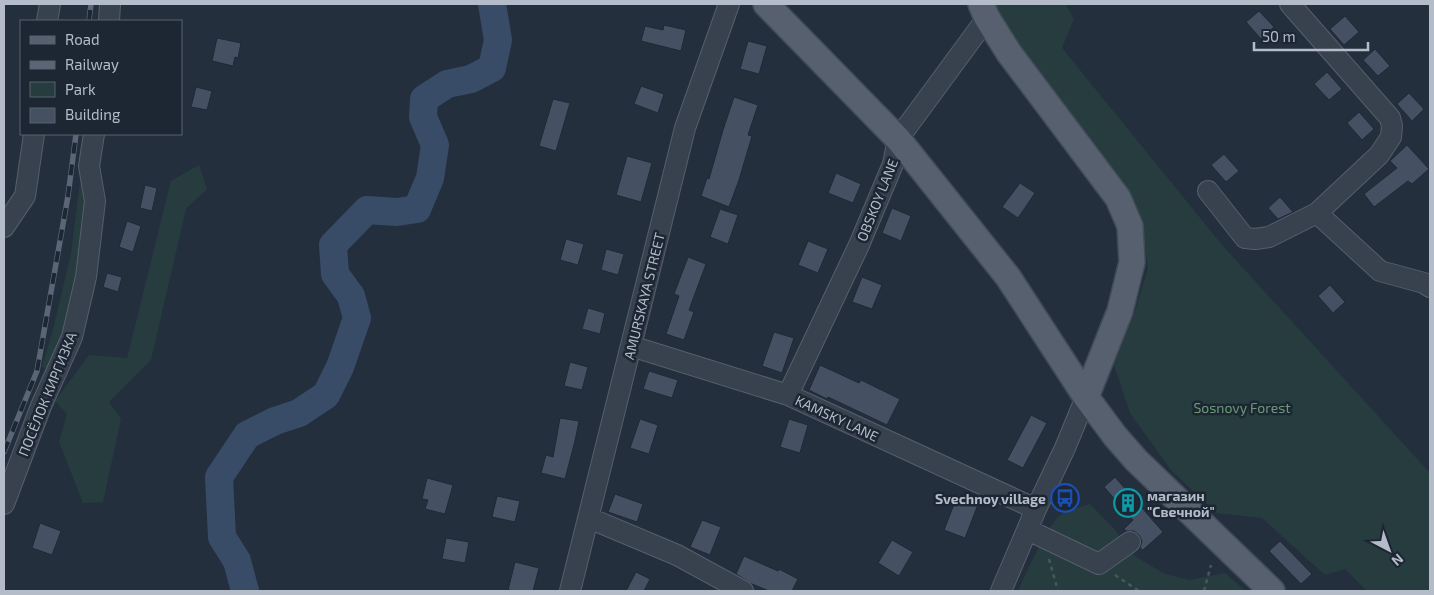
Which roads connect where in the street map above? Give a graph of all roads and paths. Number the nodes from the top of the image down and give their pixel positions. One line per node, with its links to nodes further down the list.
1 (50, 4): 7 (street)
2 (110, 4): 8 (street)
3 (729, 4): 16 (street, AMURSKAYA STREET)
4 (766, 4): 11 (main road)
5 (1290, 4): 13 (street)
6 (984, 11): 11 (street, OBSKOY LANE); 18 (main road)
7 (48, 20)
8 (109, 20)
9 (34, 135): 14 (street)
10 (94, 135): 19 (street, ПОСЁЛОК КИРГИЗКА)
11 (898, 139): 17 (street, OBSKOY LANE); 18 (main road)
12 (1208, 191): 13 (street)
13 (1317, 213): 15 (street)
14 (4, 227)
15 (1430, 287)
16 (631, 346): 17 (street, KAMSKY LANE); 21 (street, AMURSKAYA STREET)
17 (788, 395): 20 (street, KAMSKY LANE)
18 (1086, 396): 20 (street); 33 (main road)
19 (4, 504)
20 (1036, 510): 22 (street)
21 (589, 518): 27 (street, AMURSKAYA STREET); 28 (street)
22 (1028, 530): 25 (street); 29 (street)
23 (1130, 542): 25 (street)
24 (1048, 553): 30 (path)
25 (1099, 564): 31 (path)
26 (1211, 565): 32 (path)
27 (570, 591)
28 (743, 591)
29 (1001, 591)
30 (1058, 591)
31 (1139, 591)
32 (1204, 591)
33 (1272, 591)

